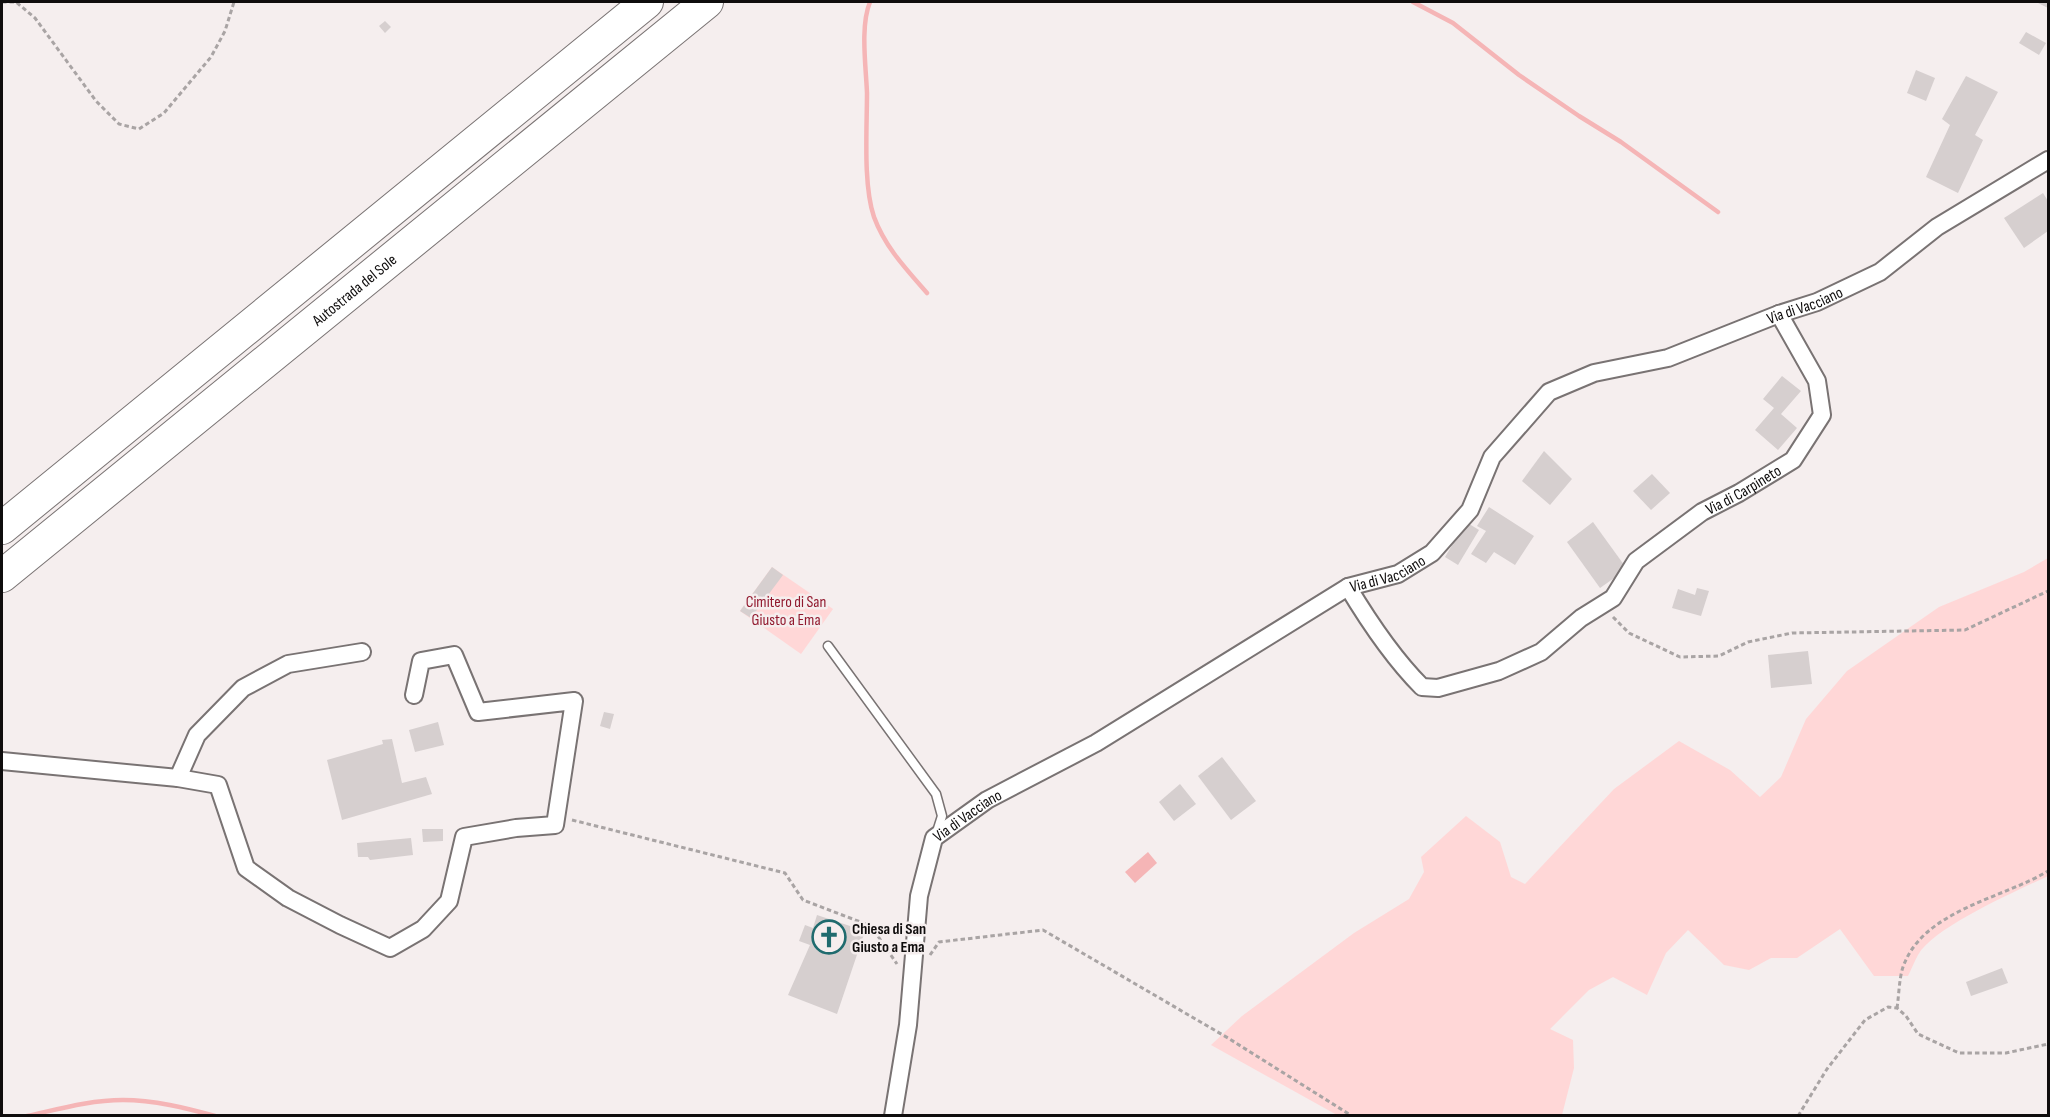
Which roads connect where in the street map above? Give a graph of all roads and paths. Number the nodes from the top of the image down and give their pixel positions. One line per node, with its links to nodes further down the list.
1 (2, 2): 2 (path)
2 (234, 2)
3 (647, 2): 7 (highway)
4 (707, 2): 8 (highway, Autostrada del Sole)
5 (2049, 160): 6 (street, Via di Vacciano)
6 (1779, 314): 9 (street, Via di Vacciano); 11 (street, Via di Carpineto)
7 (2, 528)
8 (2, 576)
9 (1348, 587): 11 (street, Via di Carpineto); 18 (street, Via di Vacciano)
10 (2049, 591): 11 (path)
11 (1602, 605)
12 (828, 646): 18 (lane)
13 (362, 652): 16 (street)
14 (414, 695): 17 (street)
15 (2, 761): 16 (street)
16 (178, 778): 17 (street)
17 (556, 816): 20 (path)
18 (934, 838): 20 (street, Via di Vacciano)
19 (2049, 870): 21 (path)
20 (911, 985): 23 (street, Via di Vacciano); 24 (path)
21 (1898, 1008): 22 (path); 25 (path)
22 (2049, 1044)
23 (893, 1116)
24 (1352, 1116)
25 (1798, 1116)

